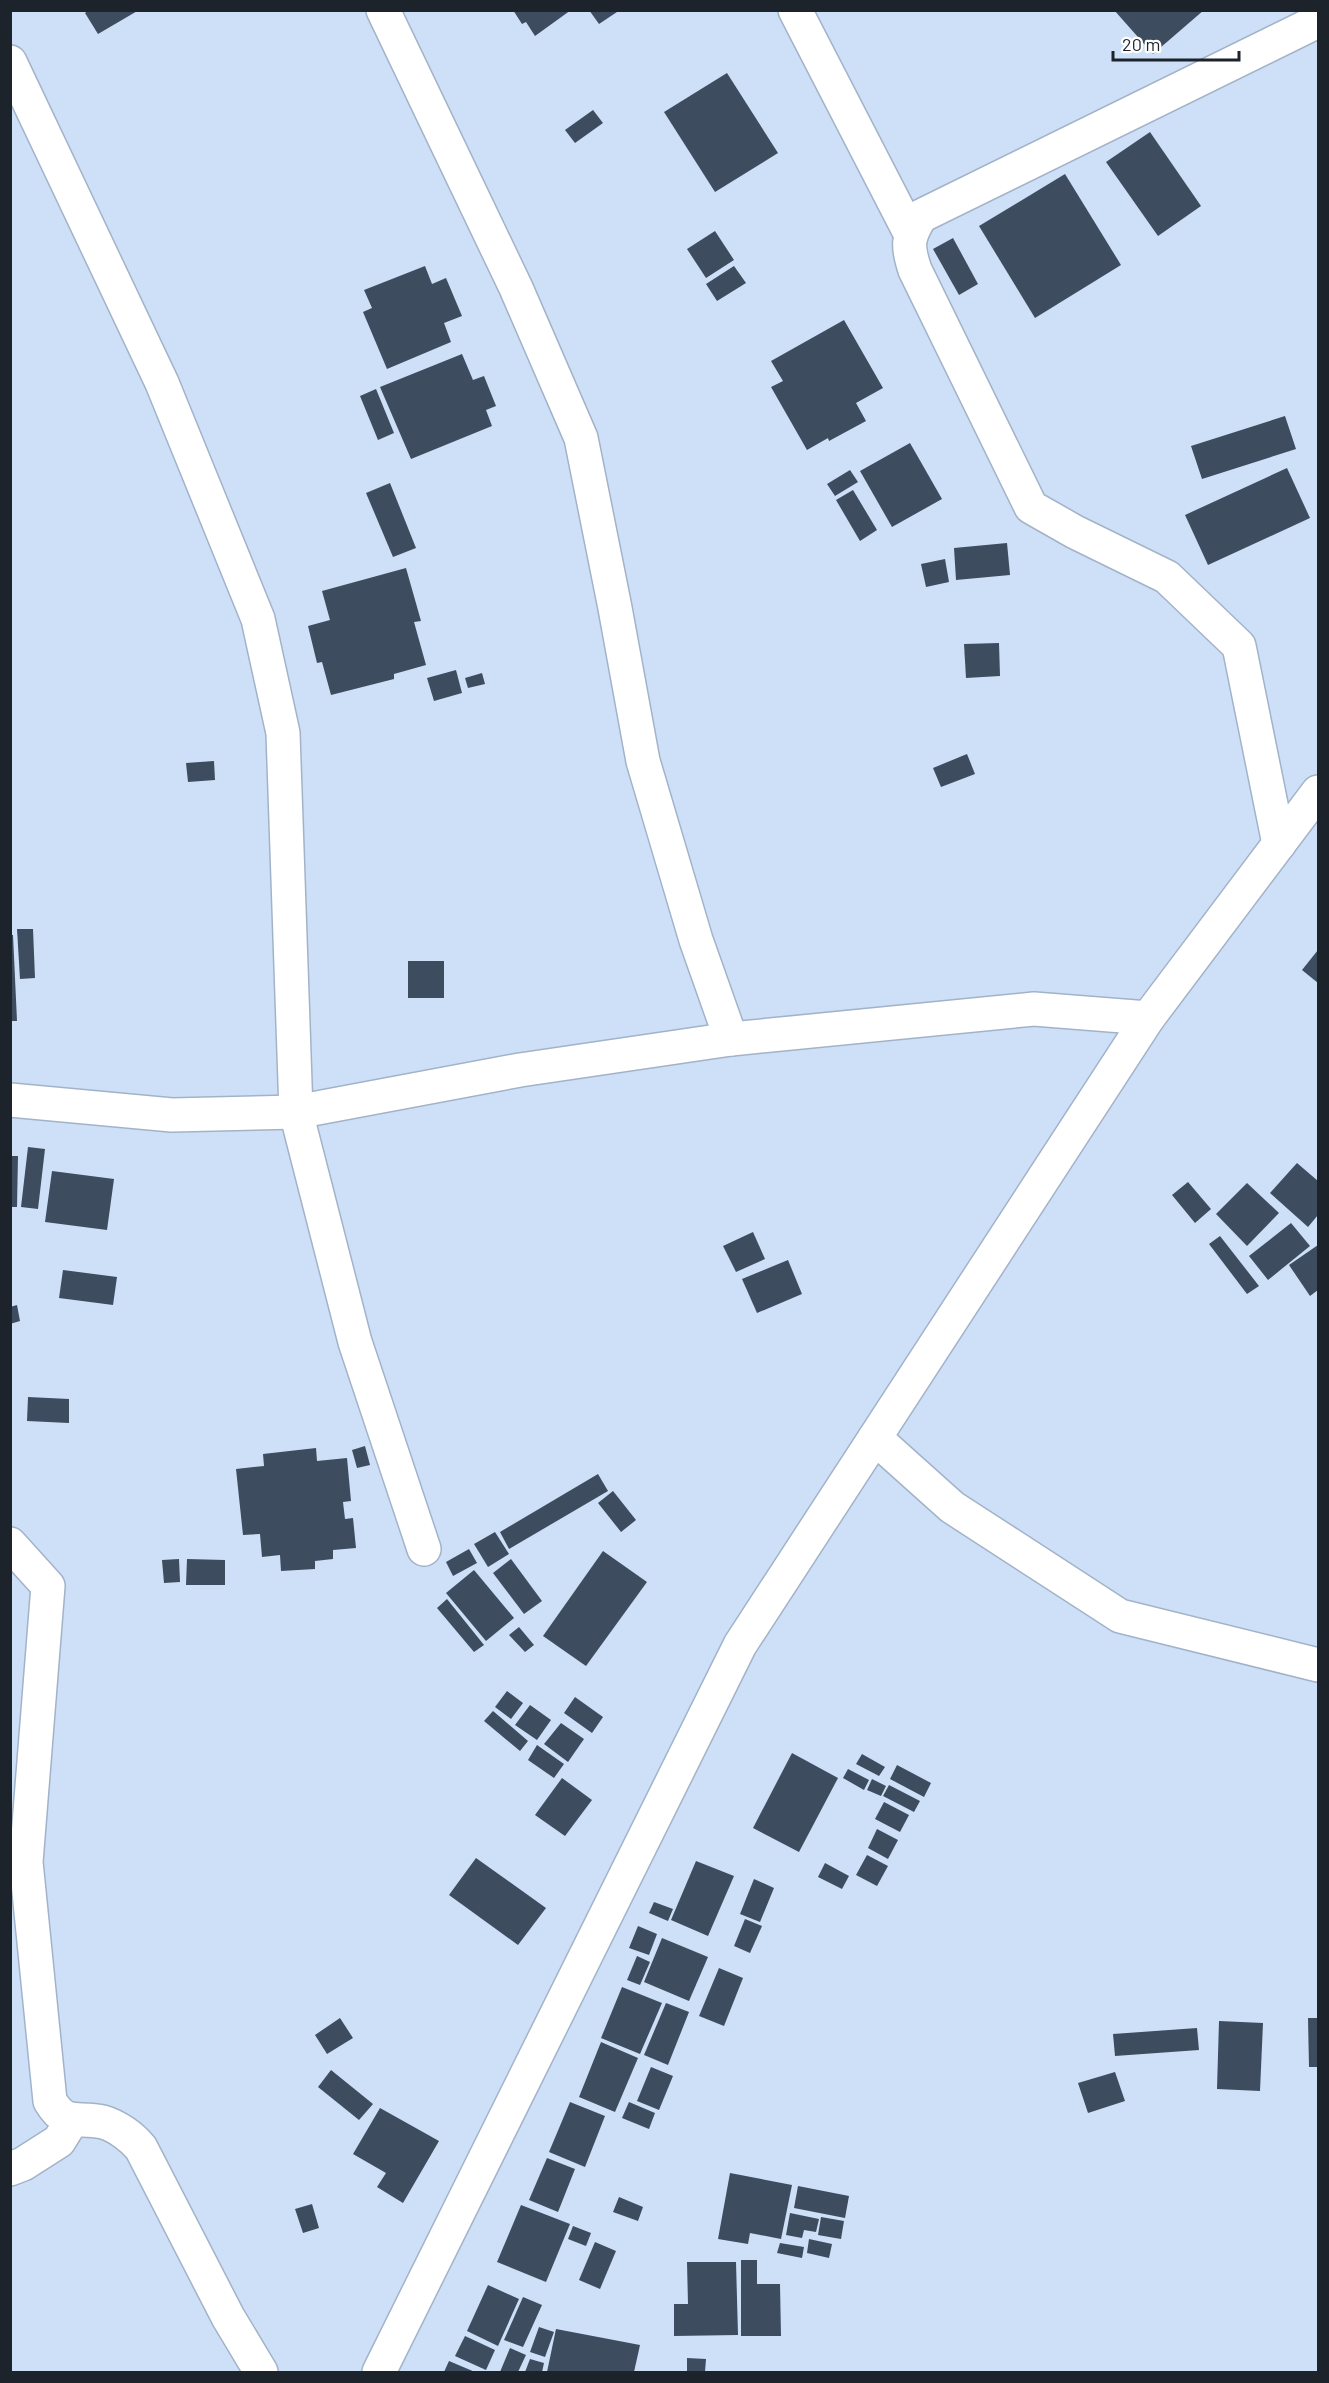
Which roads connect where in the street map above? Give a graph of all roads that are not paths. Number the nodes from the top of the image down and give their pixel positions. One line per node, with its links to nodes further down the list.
1 (383, 10): 9 (street)
2 (795, 10): 5 (street)
3 (1318, 21): 5 (street)
4 (10, 62): 11 (street)
5 (910, 233): 7 (street)
6 (1318, 792): 7 (street)
7 (1279, 844): 8 (street)
8 (1148, 1018): 9 (street); 12 (street)
9 (731, 1039): 11 (street)
10 (10, 1100): 11 (street)
11 (296, 1113): 14 (street)
12 (874, 1438): 15 (street); 19 (street)
13 (10, 1544): 16 (street)
14 (424, 1549)
15 (1318, 1665)
16 (72, 2120): 17 (street); 18 (street)
17 (10, 2169)
18 (261, 2373)
19 (379, 2373)

